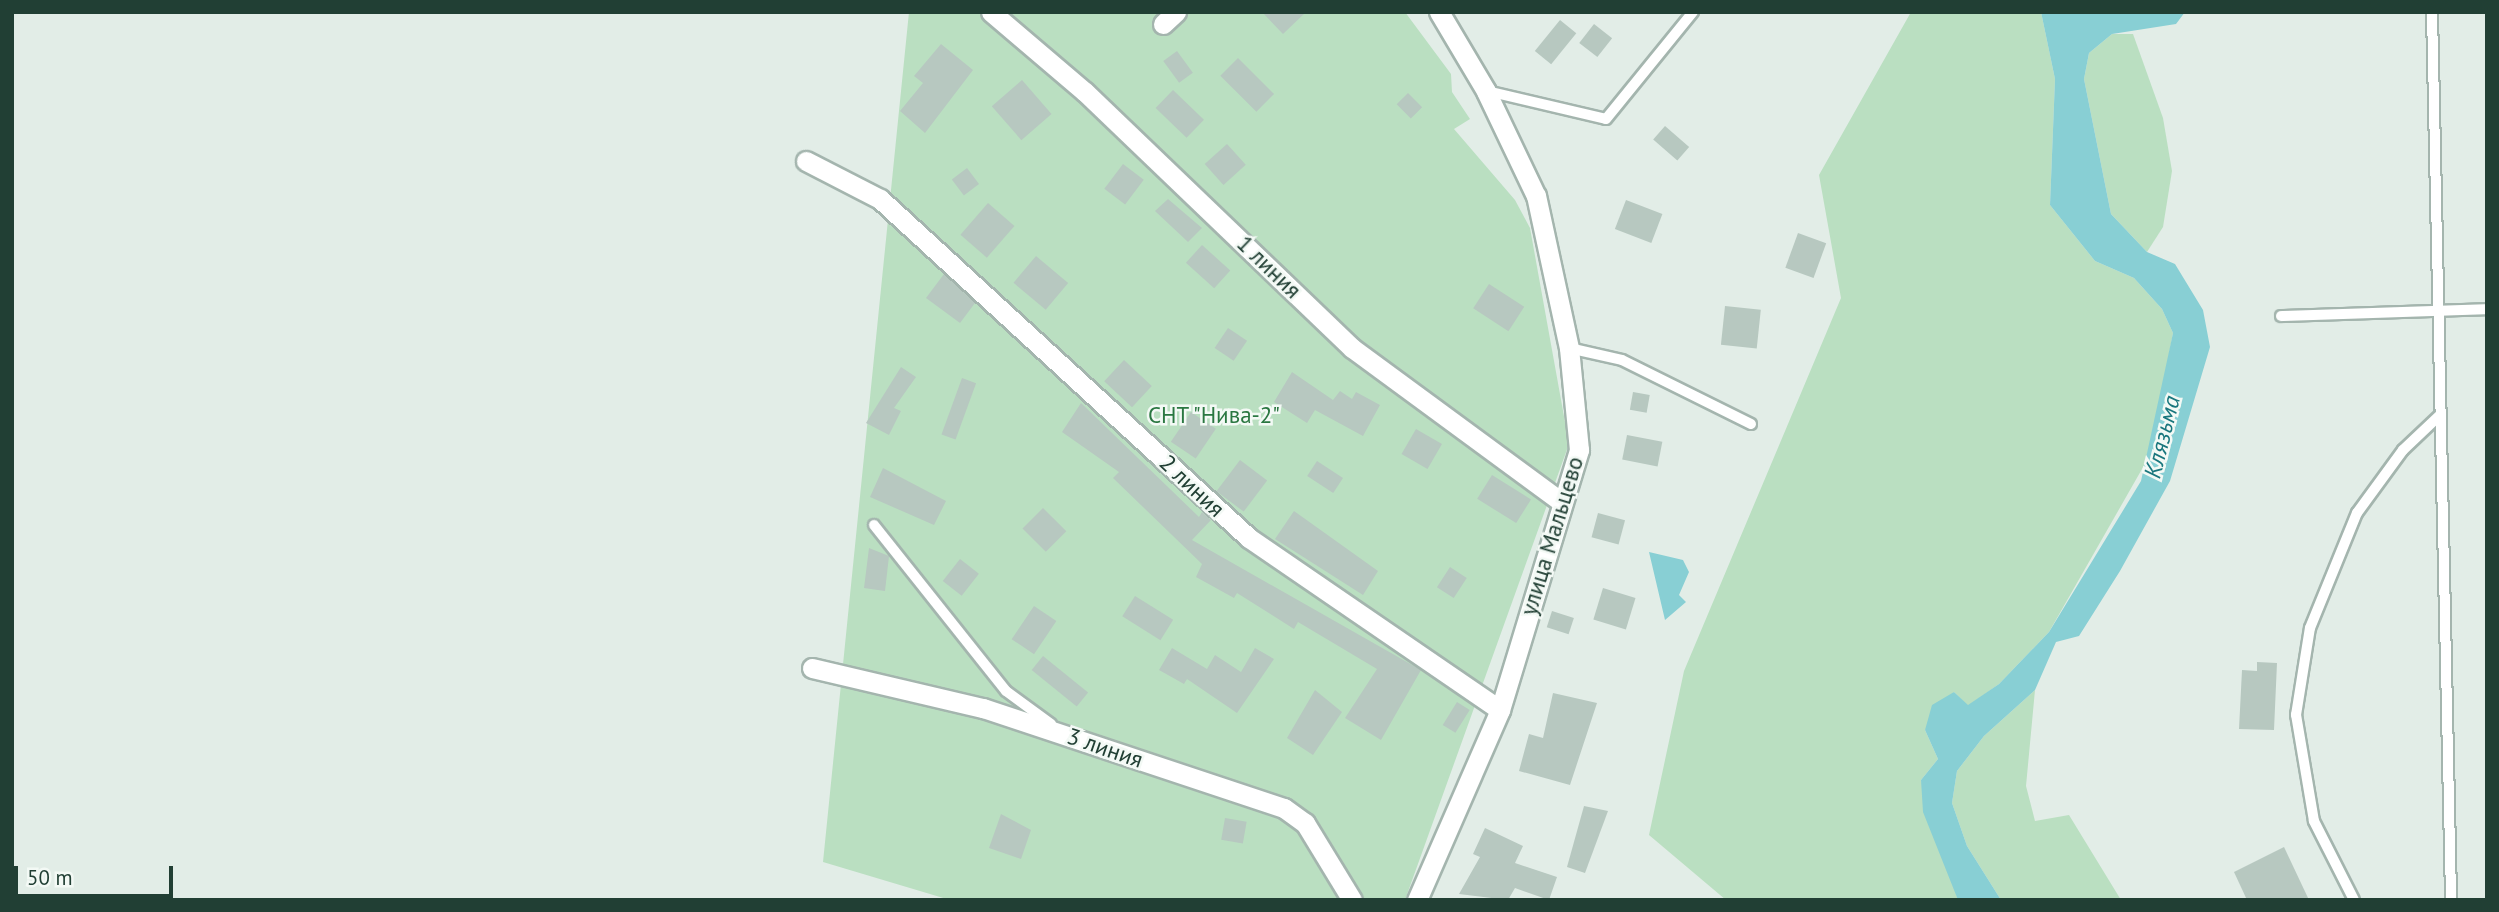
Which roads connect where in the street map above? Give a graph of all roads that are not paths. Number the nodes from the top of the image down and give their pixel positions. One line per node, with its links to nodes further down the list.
1 (991, 12): 13 (street, 1 линия)
2 (1439, 12): 5 (street, улица Мальцево)
3 (1693, 12): 5 (lane)
4 (2432, 12): 8 (lane)
5 (1486, 91): 10 (street, улица Мальцево)
6 (806, 161): 16 (street, 2 линия)
7 (2487, 309): 8 (lane)
8 (2438, 311): 9 (lane); 11 (lane)
9 (2281, 316)
10 (1569, 348): 12 (lane); 13 (street, улица Мальцево)
11 (2439, 416): 20 (lane); 21 (lane)
12 (1751, 424)
13 (1562, 502): 16 (street, улица Мальцево)
14 (874, 525): 17 (lane)
15 (812, 668): 17 (street, 3 линия)
16 (1500, 710): 19 (street, улица Мальцево)
17 (1062, 733): 18 (street, 3 линия)
18 (1352, 900)
19 (1417, 900)
20 (2354, 900)
21 (2451, 900)

